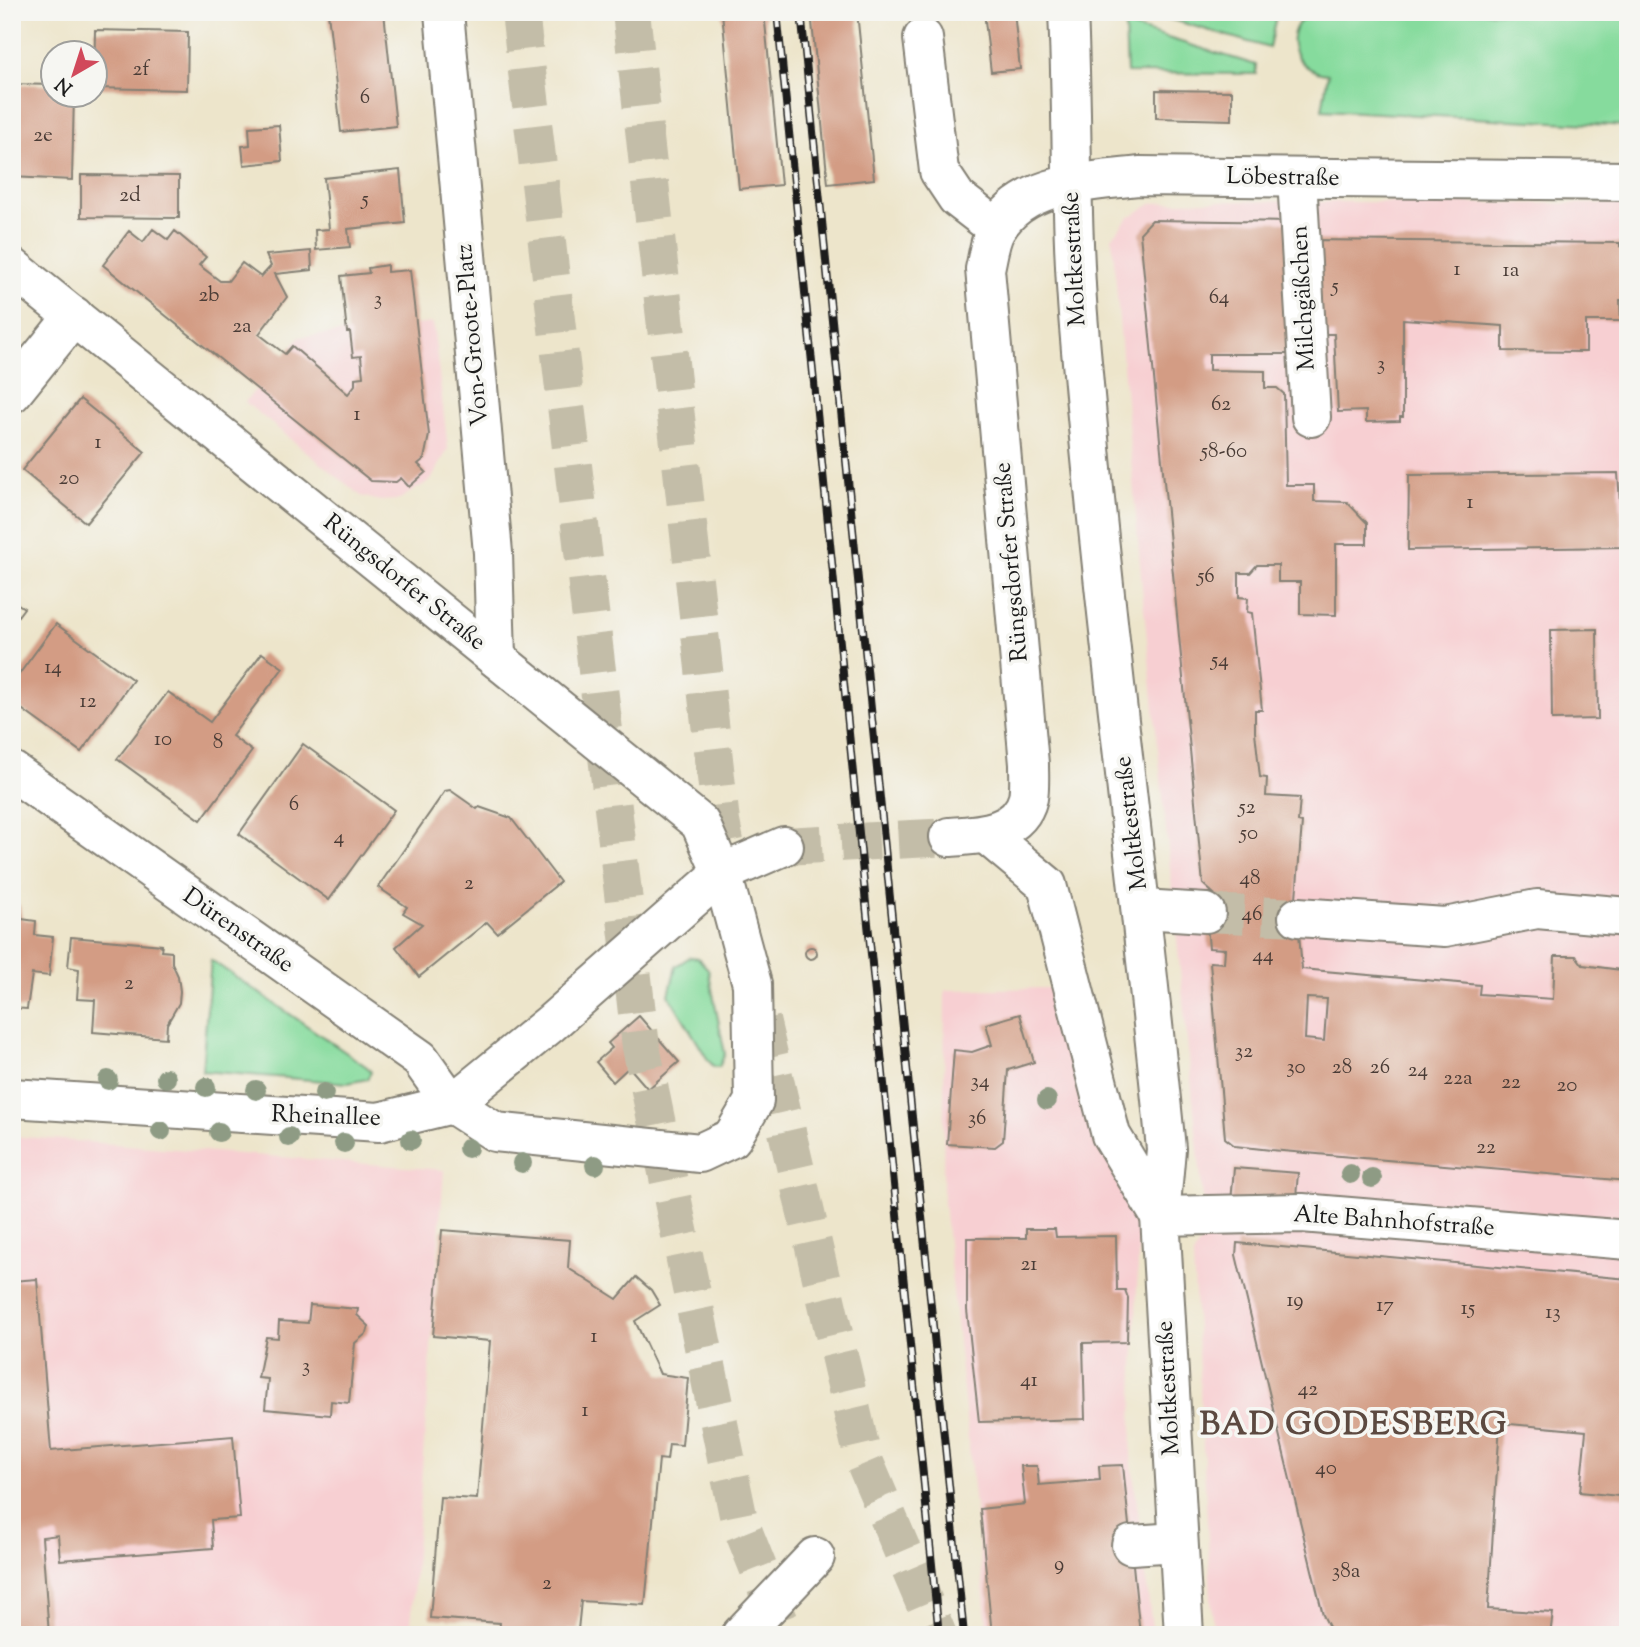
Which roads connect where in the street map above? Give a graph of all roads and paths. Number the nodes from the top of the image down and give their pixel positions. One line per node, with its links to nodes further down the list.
1 (444, 12): 12 (street, Von-Groote-Platz)
2 (1068, 12): 6 (street, Moltkestraße)
3 (923, 38): 7 (street)
4 (1297, 178): 5 (street, Löbestraße); 6 (street, Löbestraße); 11 (street, Milchgäßchen)
5 (1628, 181)
6 (1070, 185): 7 (street, Löbestraße); 18 (street, Moltkestraße)
7 (996, 228): 14 (street, Rüngsdorfer Straße)
8 (12, 267): 9 (street, Rüngsdorfer Straße)
9 (74, 316): 10 (street); 12 (street, Rüngsdorfer Straße)
10 (12, 393)
11 (1311, 417)
12 (496, 658): 17 (street, Rüngsdorfer Straße)
13 (12, 771): 23 (street, Dürenstraße)
14 (987, 835): 15 (street, Rüngsdorfer Straße); 24 (street)
15 (949, 836)
16 (784, 846): 17 (street)
17 (722, 873): 23 (street, Rheinallee); 23 (street, Rüngsdorfer Straße)
18 (1142, 909): 19 (street); 24 (street, Moltkestraße)
19 (1206, 913)
20 (1298, 917): 21 (street)
21 (1628, 917)
22 (12, 1098): 23 (street, Rheinallee)
23 (452, 1104)
24 (1160, 1216): 25 (street, Alte Bahnhofstraße); 26 (street, Moltkestraße)
25 (1628, 1240)
26 (1178, 1542): 27 (street); 30 (street, Moltkestraße)
27 (1131, 1545)
28 (815, 1557): 29 (street)
29 (742, 1634)
30 (1184, 1635)

